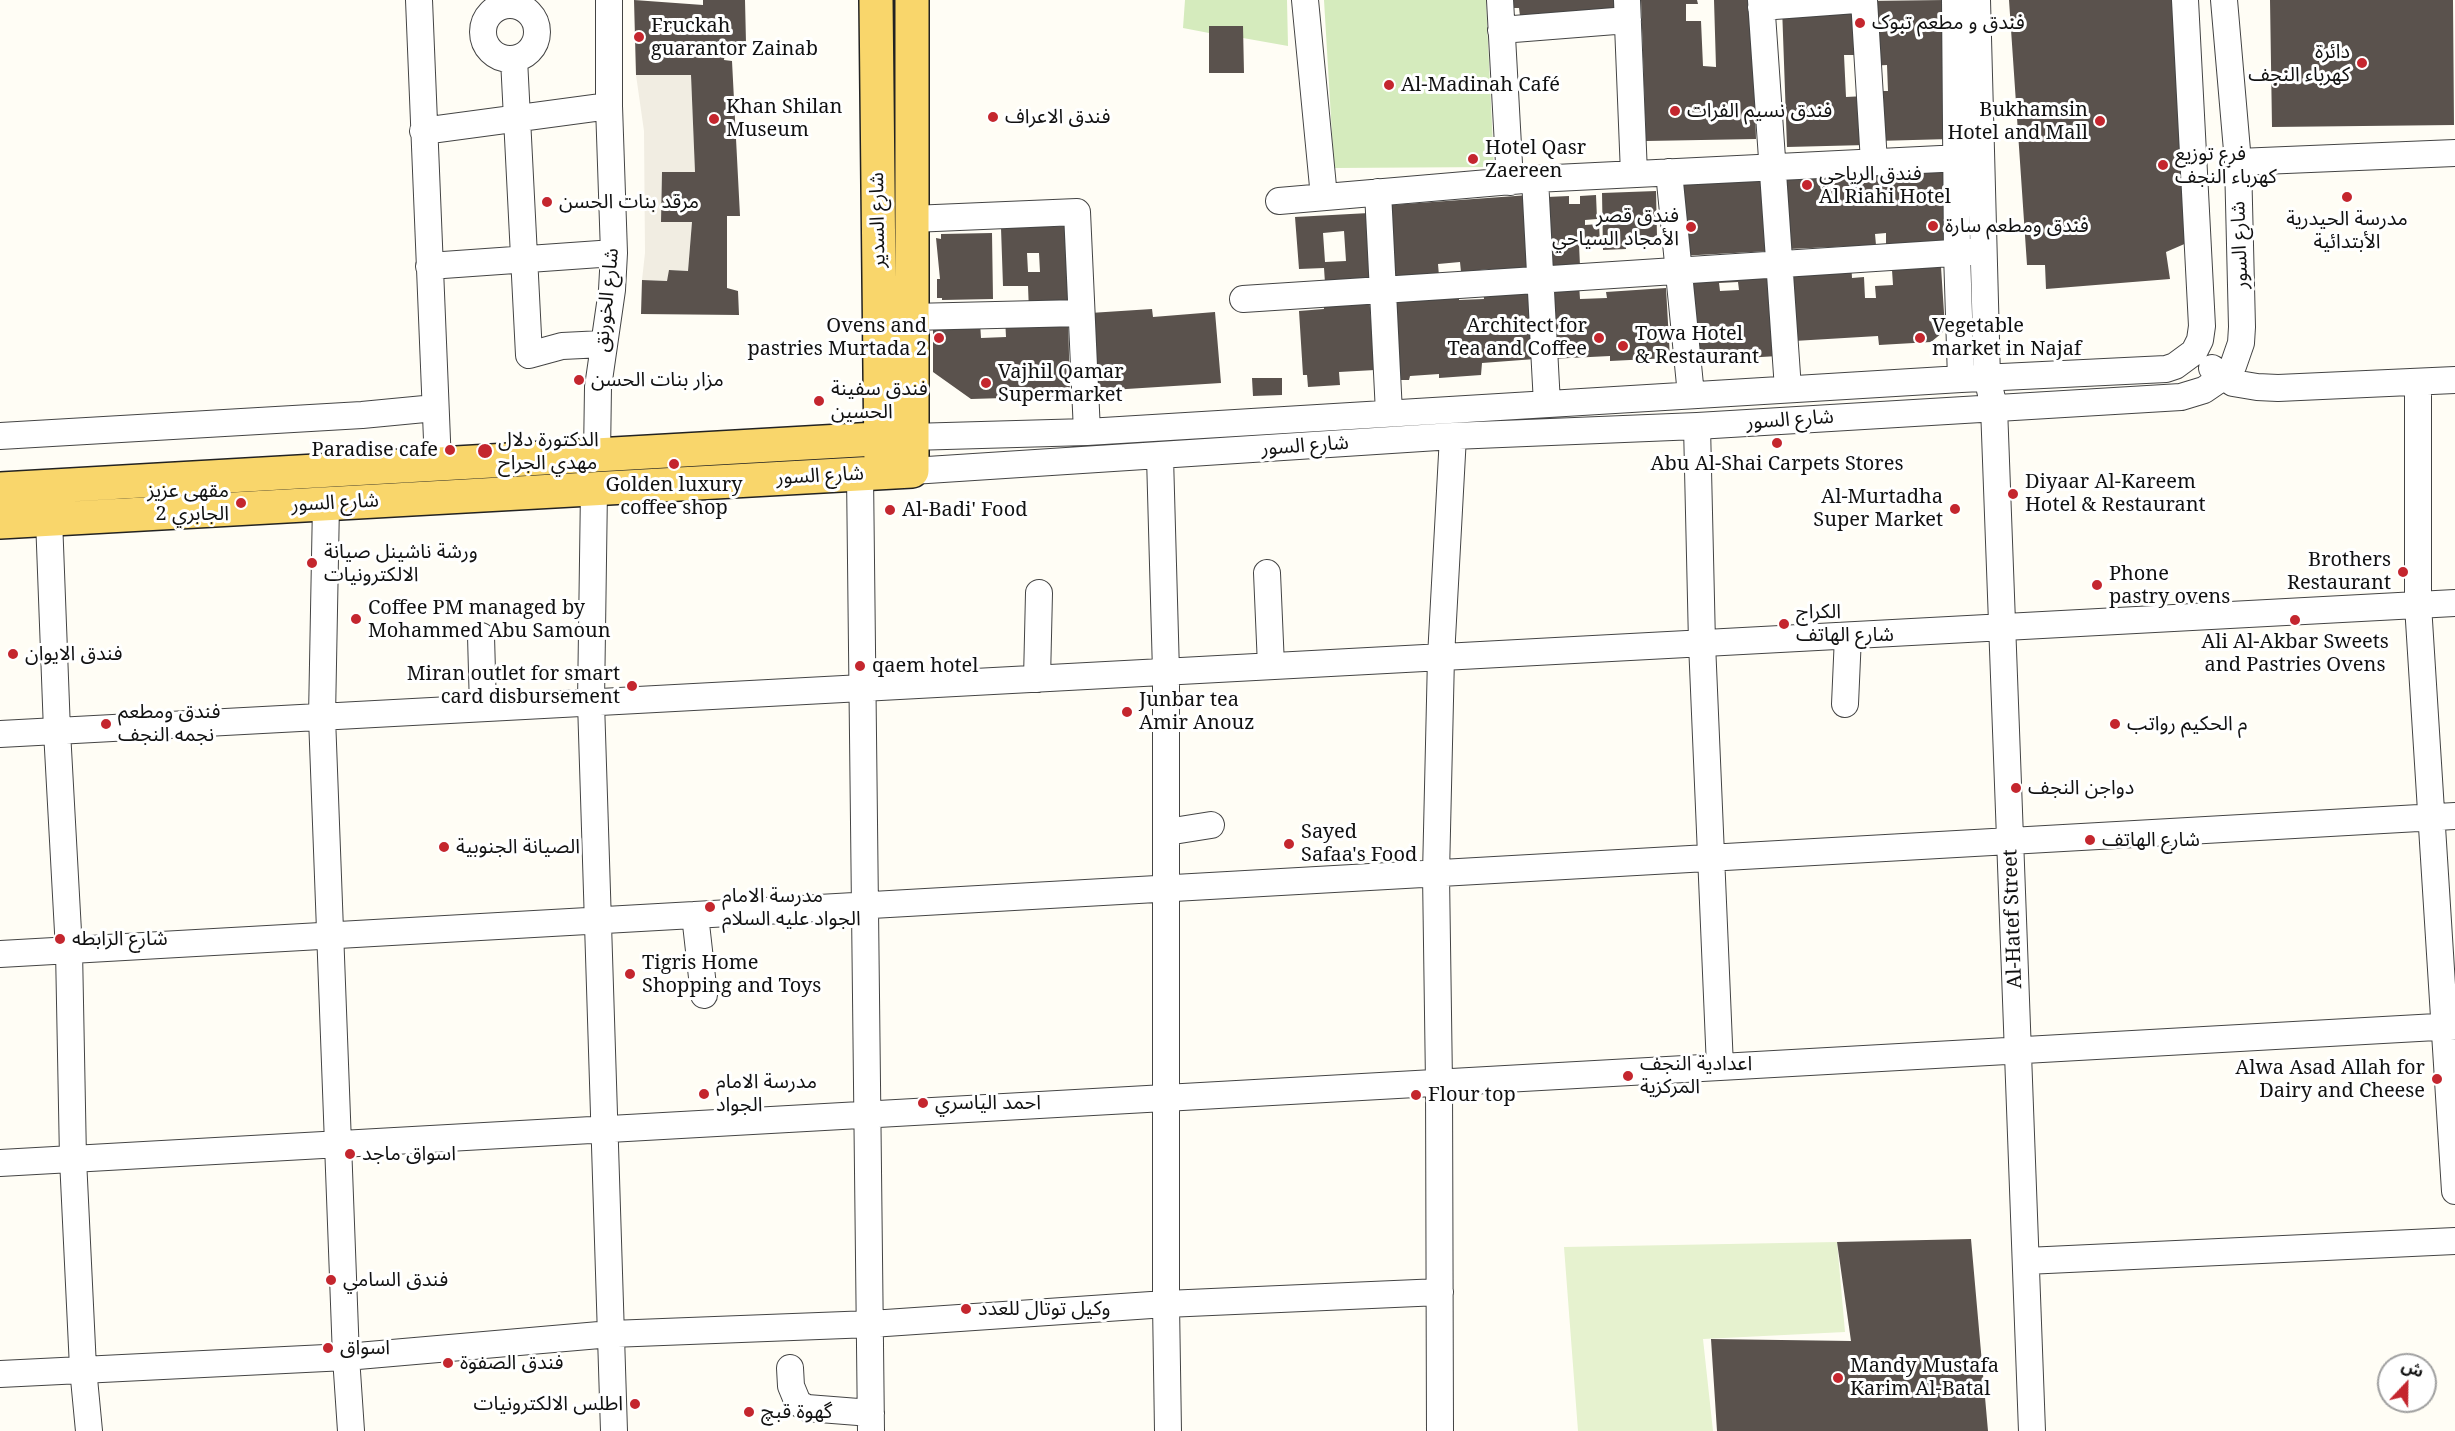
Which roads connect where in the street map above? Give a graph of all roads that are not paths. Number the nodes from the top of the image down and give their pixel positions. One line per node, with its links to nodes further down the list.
1 (419, 0): 22 (street)
2 (609, 0): 20 (street, شارع الخورنق)
3 (876, 0): 19 (main road, شارع السدير)
4 (912, 0): 18 (main road, شارع السدير)
5 (1305, 0): 34 (street)
6 (1500, 0): 16 (street)
7 (1856, 0): 14 (street)
8 (1864, 0): 26 (street)
9 (1955, 0): 25 (street)
10 (1977, 0): 24 (street, Al-Hatef Street)
11 (2185, 0): 50 (street, شارع السور)
12 (2224, 0): 27 (street, شارع السور)
13 (509, 3): 17 (street); 17 (street)
14 (1761, 3): 28 (street)
15 (1628, 10): 16 (street); 30 (street)
16 (1501, 30): 32 (street)
17 (514, 59): 21 (street)
18 (912, 61): 19 (main road); 36 (main road, شارع السدير)
19 (877, 62): 67 (main road, شارع السدير)
20 (609, 106): 21 (street); 38 (street, شارع الخورنق)
21 (517, 119): 22 (street); 40 (street)
22 (423, 131): 42 (street)
23 (2455, 153): 27 (street)
24 (1981, 157): 25 (street); 37 (street, Al-Hatef Street)
25 (1956, 158): 26 (street); 39 (street)
26 (1874, 162): 28 (street)
27 (2238, 162): 52 (street, شارع السور)
28 (1772, 167): 29 (street); 41 (street)
29 (1669, 172): 30 (street); 43 (street)
30 (1634, 174): 31 (street)
31 (1536, 179): 32 (street); 44 (street)
32 (1510, 182): 33 (street)
33 (1378, 192): 34 (street); 45 (street)
34 (1324, 197): 35 (street)
35 (1279, 201)
36 (912, 219): 47 (street); 48 (main road, شارع السدير)
37 (1983, 251): 39 (street); 51 (street, Al-Hatef Street)
38 (614, 253): 40 (street); 49 (street, شارع الخورنق)
39 (1957, 253): 41 (street); 53 (street)
40 (524, 259): 42 (street); 49 (street)
41 (1779, 264): 43 (street); 56 (street)
42 (429, 266): 60 (street)
43 (1679, 272): 44 (street); 57 (street)
44 (1540, 281): 45 (street); 58 (street)
45 (1383, 292): 46 (street); 61 (street)
46 (1243, 299)
47 (1081, 313): 48 (street); 63 (street)
48 (911, 317): 67 (main road, شارع السدير)
49 (603, 344): 68 (street, شارع الخورنق)
50 (2194, 352): 51 (street, شارع السور); 52 (street)
51 (1987, 377): 53 (street, شارع السور); 59 (street, Al-Hatef Street)
52 (2223, 377): 55 (street); 59 (street, شارع السور)
53 (1961, 379): 56 (street, شارع السور)
54 (2455, 380): 55 (street)
55 (2418, 381): 81 (street)
56 (1788, 389): 57 (street, شارع السور)
57 (1691, 395): 58 (street, شارع السور)
58 (1547, 404): 61 (street, شارع السور)
59 (1994, 407): 62 (street, شارع السور); 82 (street, Al-Hatef Street)
60 (435, 408): 65 (street); 71 (street)
61 (1389, 414): 63 (street, شارع السور)
62 (1697, 426): 66 (street, شارع السور); 85 (street)
63 (1087, 432): 64 (street, شارع السور)
64 (1035, 435): 67 (street, شارع السور); 70 (street)
65 (0, 436)
66 (1452, 436): 69 (street, شارع السور); 86 (street)
67 (896, 438): 68 (main road, شارع السور); 72 (main road)
68 (597, 455): 71 (main road, شارع السور)
69 (1160, 456): 70 (street, شارع السور); 88 (street)
70 (1038, 464): 72 (street, شارع السور)
71 (438, 465): 73 (main road, شارع السور)
72 (884, 473): 74 (main road, شارع السور); 90 (street)
73 (0, 489)
74 (594, 489): 75 (main road, شارع السور); 91 (street)
75 (326, 504): 76 (main road, شارع السور); 94 (street)
76 (50, 519): 77 (main road, شارع السور); 95 (street)
77 (0, 522)
78 (1267, 573): 87 (street)
79 (1039, 593): 89 (street)
80 (2455, 603): 81 (street)
81 (2418, 605): 82 (street); 97 (street)
82 (2002, 627): 84 (street); 100 (street, Al-Hatef Street)
83 (481, 636): 93 (street)
84 (1848, 636): 85 (street); 92 (street)
85 (1702, 643): 86 (street); 101 (street)
86 (1441, 657): 87 (street); 102 (street)
87 (1271, 666): 88 (street)
88 (1166, 672): 89 (street); 99 (street)
89 (1037, 679): 90 (street)
90 (864, 688): 91 (street); 104 (street)
91 (591, 702): 93 (street); 106 (street)
92 (1845, 704)
93 (483, 708): 94 (street)
94 (322, 717): 95 (street); 107 (street)
95 (57, 730): 96 (street); 108 (street)
96 (0, 734)
97 (2443, 817): 100 (street); 111 (street)
98 (1211, 825): 99 (street)
99 (1167, 832): 103 (street)
100 (2010, 841): 101 (street); 112 (street, Al-Hatef Street)
101 (1711, 858): 102 (street); 113 (street)
102 (1436, 874): 103 (street); 114 (street)
103 (1166, 888): 104 (street); 115 (street)
104 (866, 905): 105 (street); 116 (street)
105 (695, 915): 106 (street); 110 (street)
106 (598, 920): 107 (street); 117 (street)
107 (330, 935): 108 (street); 118 (street)
108 (69, 950): 109 (street); 119 (street)
109 (0, 954)
110 (704, 995)
111 (2450, 1026): 112 (street); 121 (street)
112 (2018, 1051): 113 (street); 123 (street, Al-Hatef Street)
113 (1720, 1067): 114 (street)
114 (1439, 1083): 115 (street); 124 (street)
115 (1166, 1098): 116 (street); 125 (street)
116 (869, 1115): 117 (street); 126 (street)
117 (604, 1130): 118 (street); 127 (street)
118 (338, 1144): 119 (street); 128 (street)
119 (73, 1159): 120 (street); 129 (street)
120 (0, 1163)
121 (2455, 1191)
122 (2455, 1241): 123 (street)
123 (2026, 1261): 138 (street, Al-Hatef Street)
124 (1440, 1292): 125 (street); 137 (street)
125 (1166, 1304): 126 (street); 136 (street)
126 (872, 1324): 127 (street); 132 (street)
127 (611, 1334): 128 (street); 135 (street)
128 (346, 1357): 129 (street); 134 (street)
129 (83, 1368): 131 (street); 133 (street)
130 (790, 1368): 132 (street)
131 (0, 1374)
132 (871, 1422)
133 (89, 1431)
134 (351, 1431)
135 (614, 1431)
136 (1168, 1431)
137 (1440, 1431)
138 (2032, 1431)

